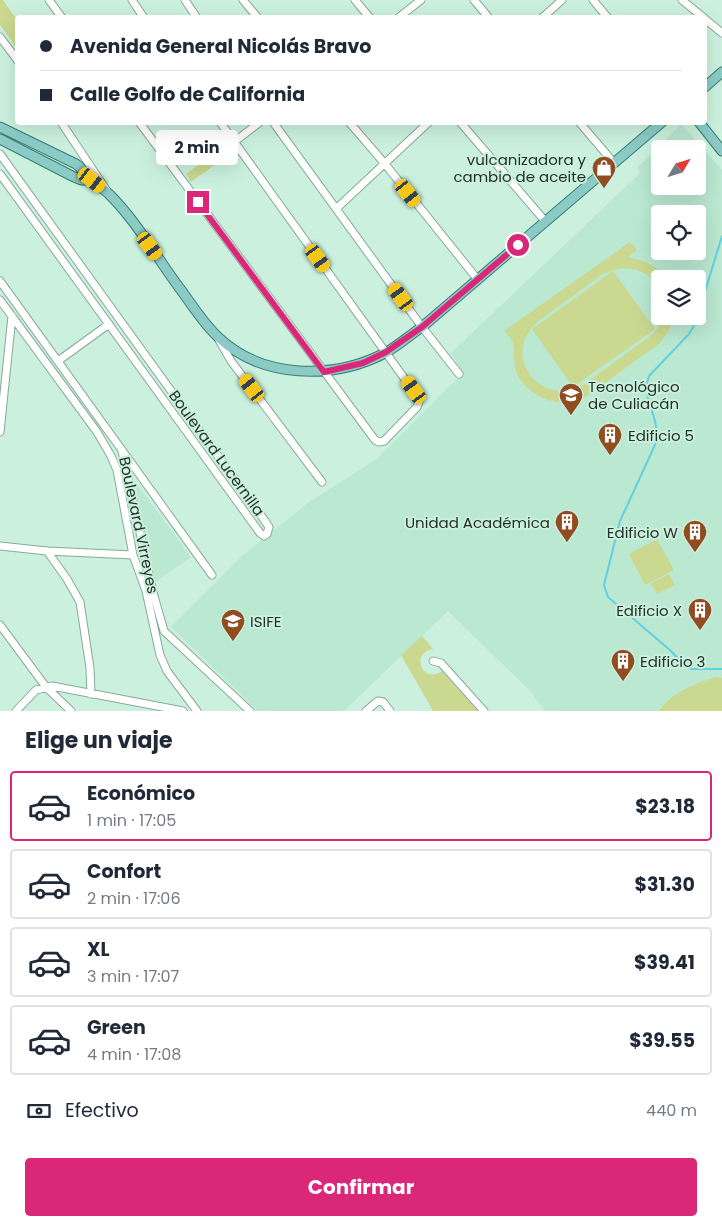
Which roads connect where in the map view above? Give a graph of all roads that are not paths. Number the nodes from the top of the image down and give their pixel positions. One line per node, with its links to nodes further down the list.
1 (49, 0): 11 (street)
2 (132, 0): 12 (street)
3 (185, 0): 13 (street)
4 (243, 0): 14 (street)
5 (355, 0): 15 (street)
6 (421, 0): 16 (street)
7 (474, 0): 17 (street)
8 (562, 0): 18 (street)
9 (593, 0): 19 (street)
10 (682, 0): 20 (street)
11 (60, 15)
12 (142, 15)
13 (196, 15)
14 (256, 15)
15 (368, 15)
16 (402, 15)
17 (486, 15)
18 (545, 15)
19 (606, 15)
20 (700, 15)
21 (707, 20): 22 (street)
22 (722, 33)
23 (0, 37): 24 (street)
24 (15, 57)
25 (722, 72): 26 (main road)
26 (707, 85)
27 (63, 125): 47 (street)
28 (141, 125): 59 (street)
29 (222, 125): 40 (street)
30 (256, 125): 40 (street)
31 (275, 125): 48 (street)
32 (352, 125): 44 (street)
33 (426, 125): 44 (street)
34 (463, 125): 49 (street)
35 (582, 125): 43 (street)
36 (658, 125): 43 (main road)
37 (701, 125): 41 (main road)
38 (0, 127): 46 (main road)
39 (0, 139): 46 (main road)
40 (234, 142): 57 (street)
41 (722, 151)
42 (0, 154): 54 (street, Boulevard Lucernilla)
43 (614, 163): 49 (main road)
44 (385, 164): 48 (street); 50 (street)
45 (0, 174): 54 (street, Boulevard Lucernilla)
46 (92, 180): 47 (main road)
47 (109, 194): 56 (main road)
48 (337, 208): 55 (street)
49 (545, 221): 50 (main road)
50 (478, 280): 55 (main road)
51 (0, 281): 58 (street, Boulevard Virreyes)
52 (0, 300): 53 (street, Boulevard Virreyes)
53 (12, 316): 61 (street); 66 (street, Boulevard Virreyes)
54 (109, 324): 58 (street)
55 (422, 327): 57 (main road); 60 (street)
56 (218, 338): 59 (main road); 64 (street)
57 (386, 352): 59 (main road); 59 (street)
58 (58, 361): 63 (street, Boulevard Virreyes)
59 (324, 372)
60 (460, 374)
61 (2, 388): 62 (street)
62 (0, 432)
63 (122, 449): 65 (street, Boulevard Virreyes); 70 (street)
64 (322, 482)
65 (129, 484): 66 (street); 80 (street, Boulevard Virreyes)
66 (120, 485): 69 (street, Boulevard Virreyes)
67 (0, 546): 68 (street)
68 (47, 551): 69 (street); 74 (street)
69 (133, 555): 79 (street, Boulevard Virreyes)
70 (212, 575)
71 (0, 625): 73 (street)
72 (432, 661): 83 (street)
73 (46, 688): 74 (street); 76 (street); 77 (street)
74 (91, 694): 75 (street)
75 (163, 709): 78 (street)
76 (18, 710)
77 (71, 711)
78 (183, 711)
79 (197, 711)
80 (249, 711)
81 (366, 711): 82 (street)
82 (390, 711)
83 (484, 711)

